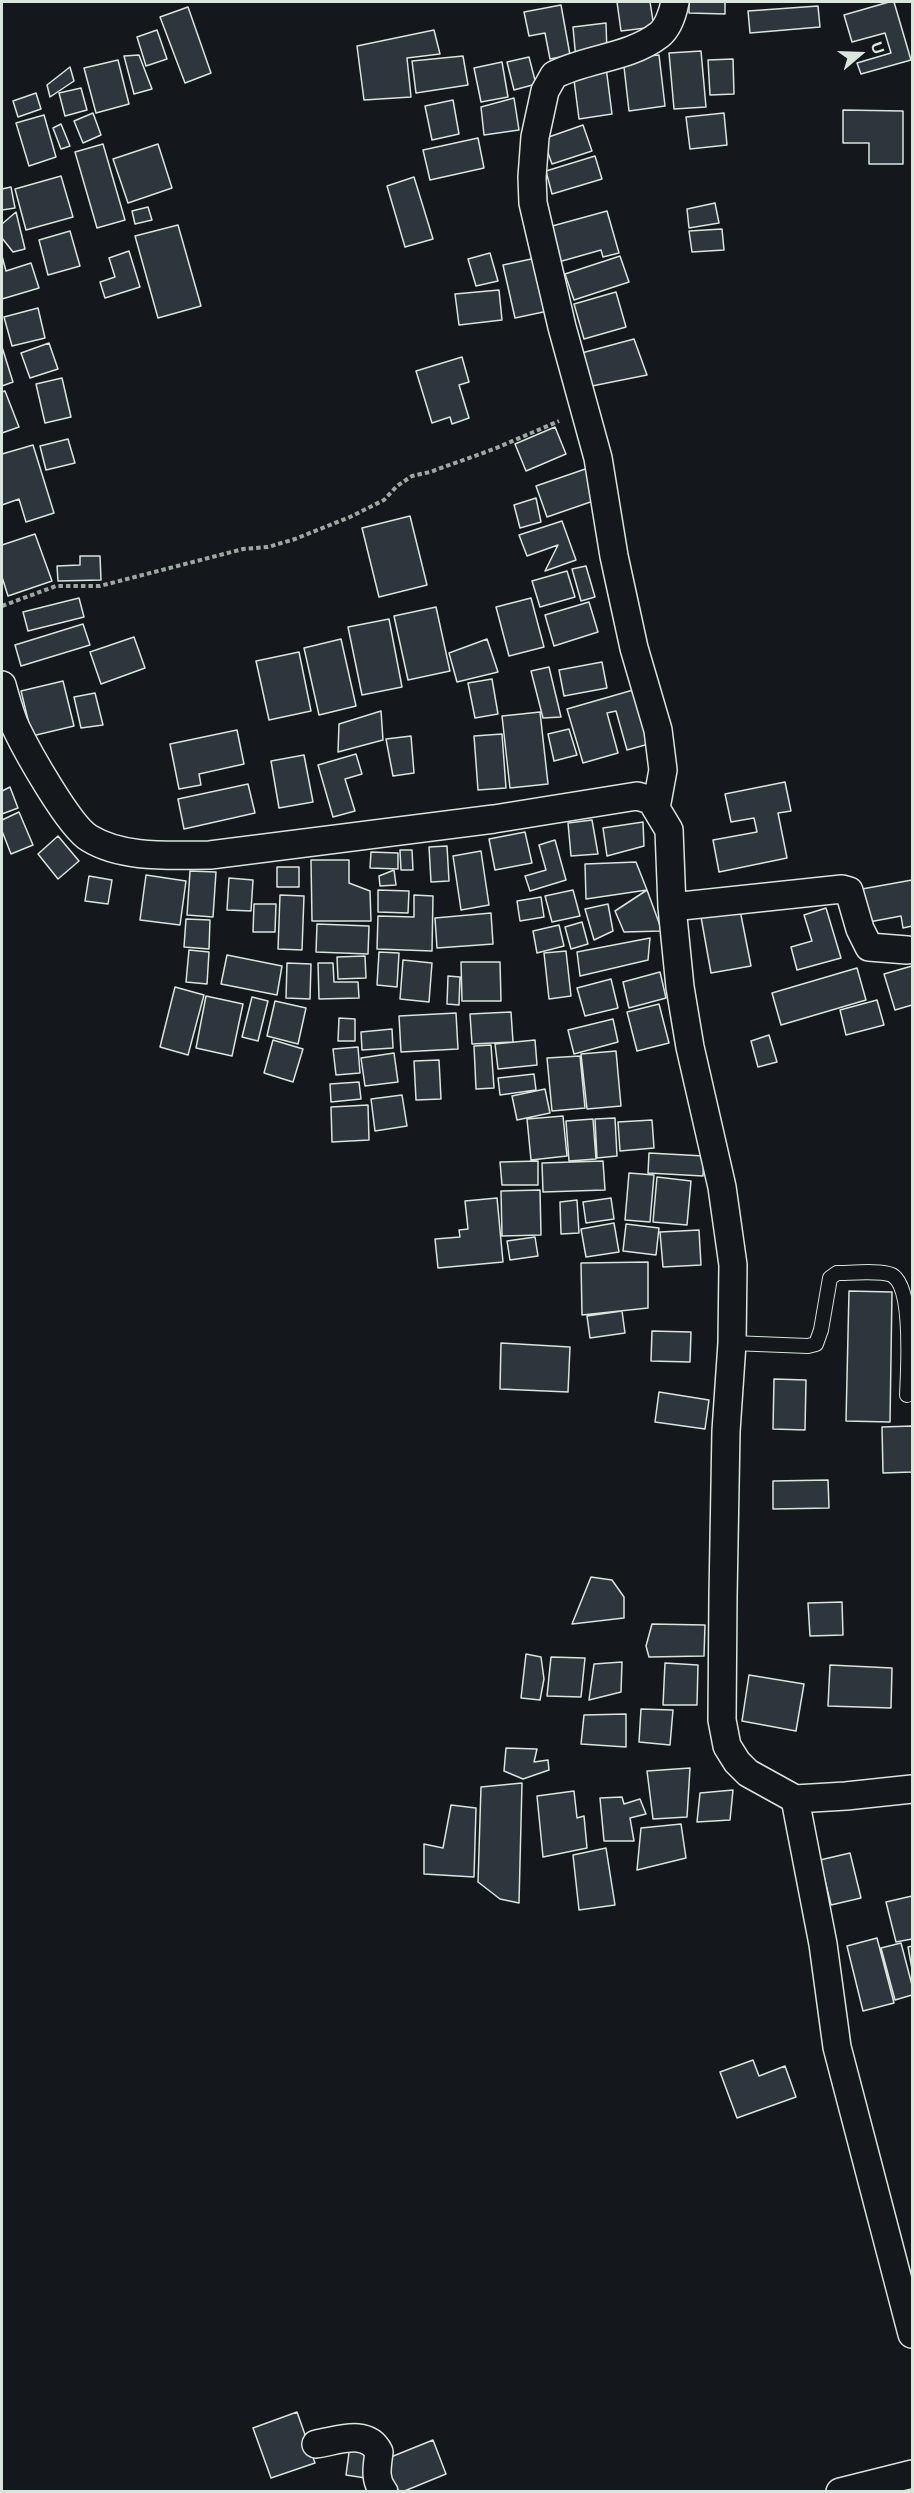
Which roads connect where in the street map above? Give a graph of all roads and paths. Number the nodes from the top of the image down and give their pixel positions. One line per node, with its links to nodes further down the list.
1 (675, 2): 2 (street)
2 (585, 410): 3 (path); 5 (street)
3 (2, 606)
4 (2, 685): 5 (street)
5 (656, 808): 6 (street)
6 (672, 907): 7 (street); 8 (street)
7 (907, 950)
8 (732, 1343): 9 (lane); 11 (street)
9 (907, 1395)
10 (912, 1788): 11 (street)
11 (795, 1799): 12 (street)
12 (912, 2334)
13 (316, 2444): 15 (street)
14 (912, 2474): 16 (street)
15 (384, 2492)
16 (840, 2492)

